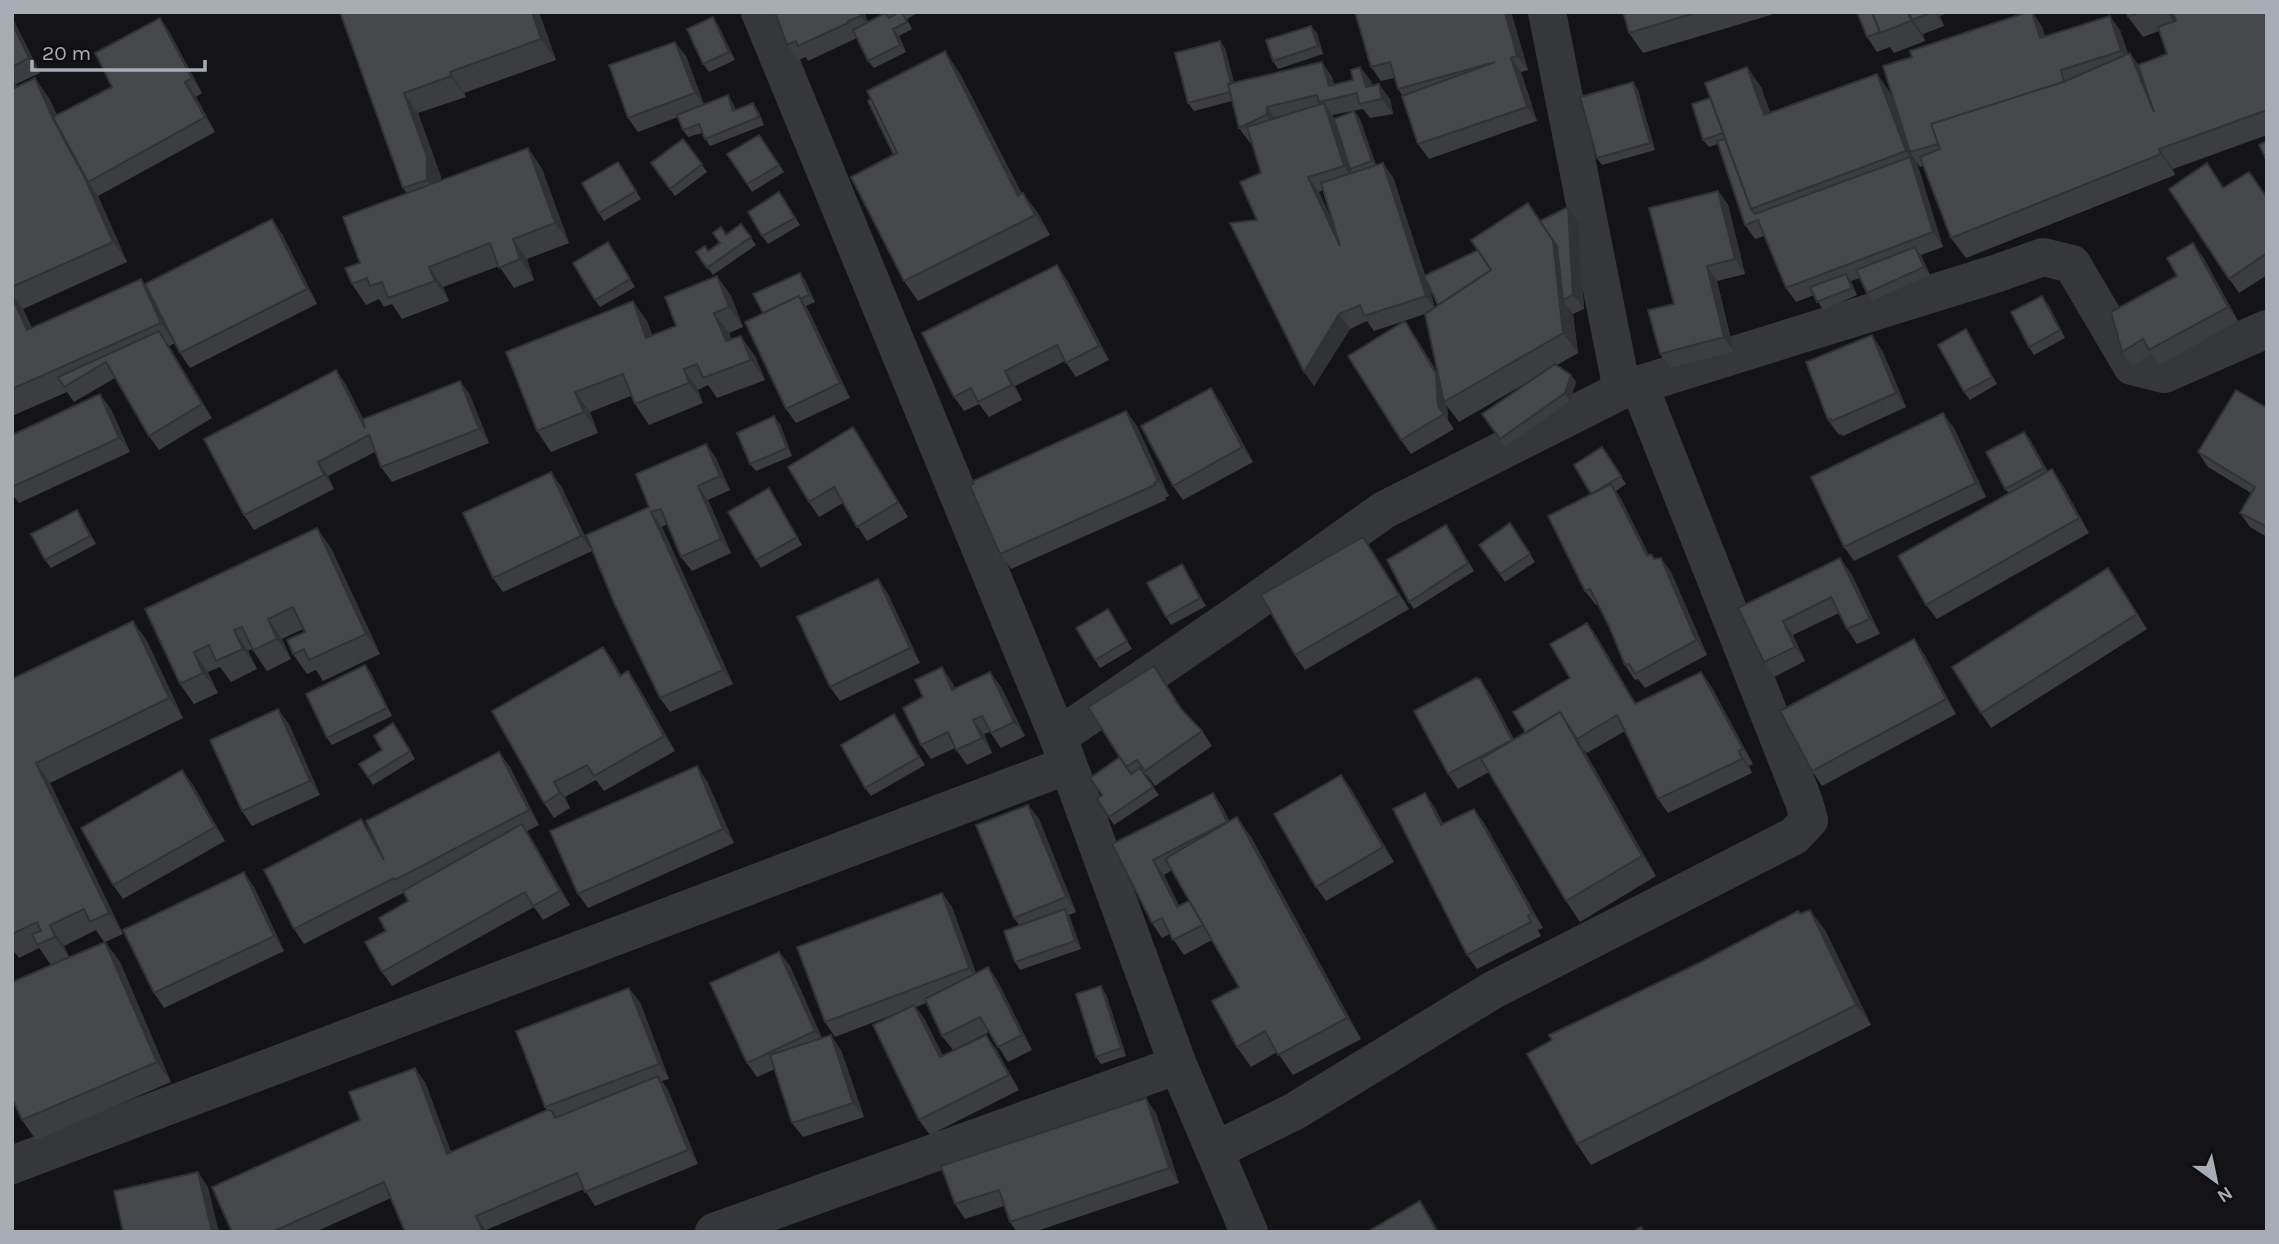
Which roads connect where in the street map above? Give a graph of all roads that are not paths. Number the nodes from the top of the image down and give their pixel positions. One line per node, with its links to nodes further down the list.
1 (760, 12): 5 (street)
2 (1547, 12): 4 (street)
3 (2267, 329): 4 (street)
4 (1630, 388): 5 (street); 7 (street)
5 (1063, 751): 6 (street); 8 (street)
6 (1178, 1065): 7 (street); 9 (street)
7 (1214, 1151): 10 (street)
8 (12, 1165)
9 (714, 1232)
10 (1249, 1232)

